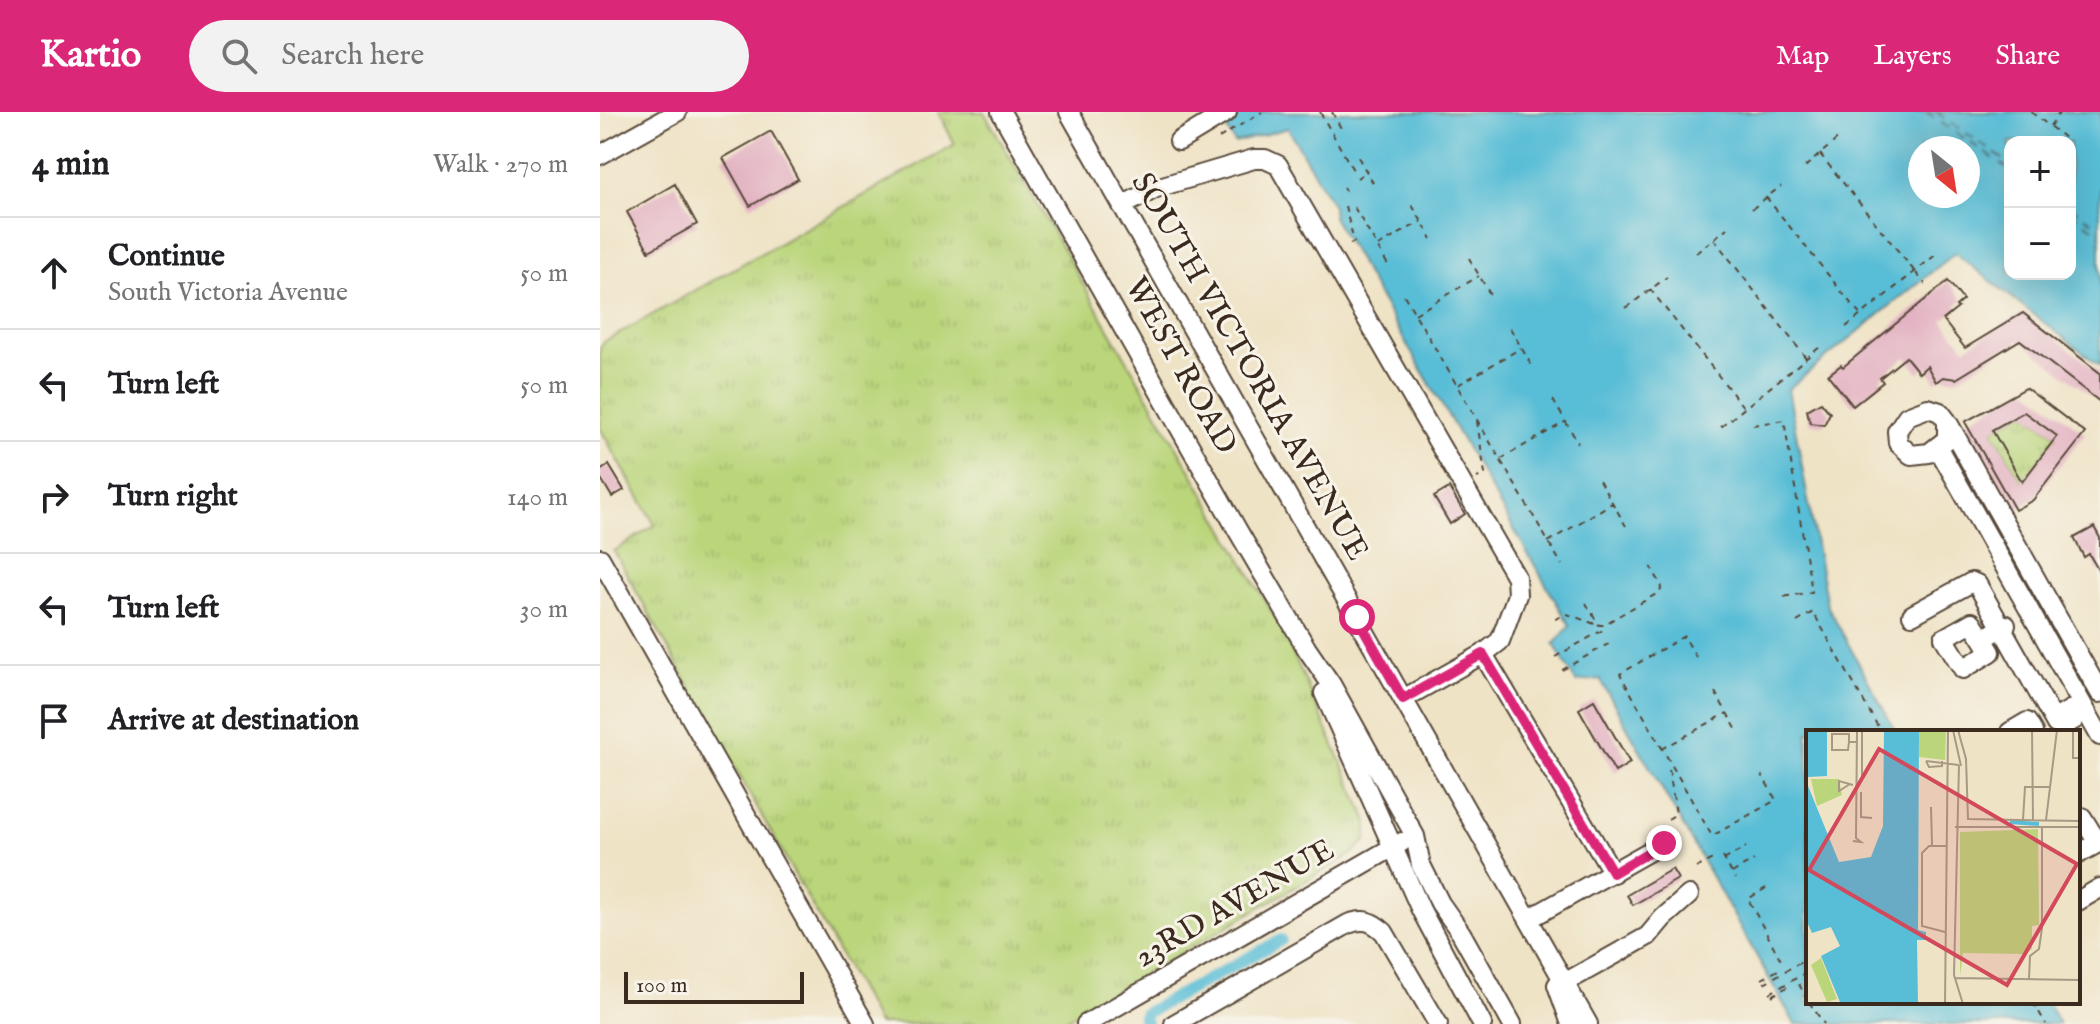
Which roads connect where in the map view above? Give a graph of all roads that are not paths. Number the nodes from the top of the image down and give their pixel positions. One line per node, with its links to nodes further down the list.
1 (677, 112): 6 (street)
2 (1001, 112): 18 (street, WEST ROAD)
3 (1069, 112): 7 (street, SOUTH VICTORIA AVENUE)
4 (1227, 112): 5 (street)
5 (1179, 141)
6 (600, 155)
7 (1122, 206): 19 (street); 21 (street, SOUTH VICTORIA AVENUE)
8 (1947, 421): 9 (street); 9 (street); 10 (street)
9 (1938, 448): 11 (street)
10 (2006, 526): 11 (street); 12 (street)
11 (1988, 537): 13 (street)
12 (2016, 544): 13 (street); 20 (street)
13 (1998, 555): 16 (street)
14 (600, 558): 41 (street)
15 (1912, 615): 16 (street)
16 (2014, 620): 17 (street); 22 (street); 23 (street)
17 (1983, 639)
18 (1307, 649): 28 (street, WEST ROAD); 29 (street, WEST ROAD)
19 (1483, 654): 21 (street); 34 (street)
20 (2100, 695): 22 (street)
21 (1403, 699): 38 (street, SOUTH VICTORIA AVENUE)
22 (2081, 709): 23 (street); 26 (street)
23 (2053, 726)
24 (2013, 730): 25 (street)
25 (2032, 730)
26 (2100, 736)
27 (2089, 825): 32 (street)
28 (1384, 829): 31 (street, WEST ROAD); 33 (street)
29 (1415, 836): 31 (street, 23RD AVENUE); 46 (street, WEST ROAD)
30 (1664, 843): 34 (street)
31 (1391, 848): 33 (street, 23RD AVENUE); 45 (street, WEST ROAD)
32 (2080, 853)
33 (1370, 861): 42 (street, 23RD AVENUE)
34 (1613, 873): 38 (street)
35 (2100, 888): 37 (street)
36 (1689, 895): 40 (street)
37 (2080, 900)
38 (1529, 919): 39 (street, SOUTH VICTORIA AVENUE)
39 (1543, 944): 40 (street, SOUTH VICTORIA AVENUE); 47 (street, SOUTH VICTORIA AVENUE)
40 (1566, 982): 48 (street, SOUTH VICTORIA AVENUE)
41 (865, 1024)
42 (1086, 1024)
43 (1174, 1024): 44 (street)
44 (1438, 1024)
45 (1482, 1024)
46 (1512, 1024)
47 (1571, 1024)
48 (1588, 1024)

